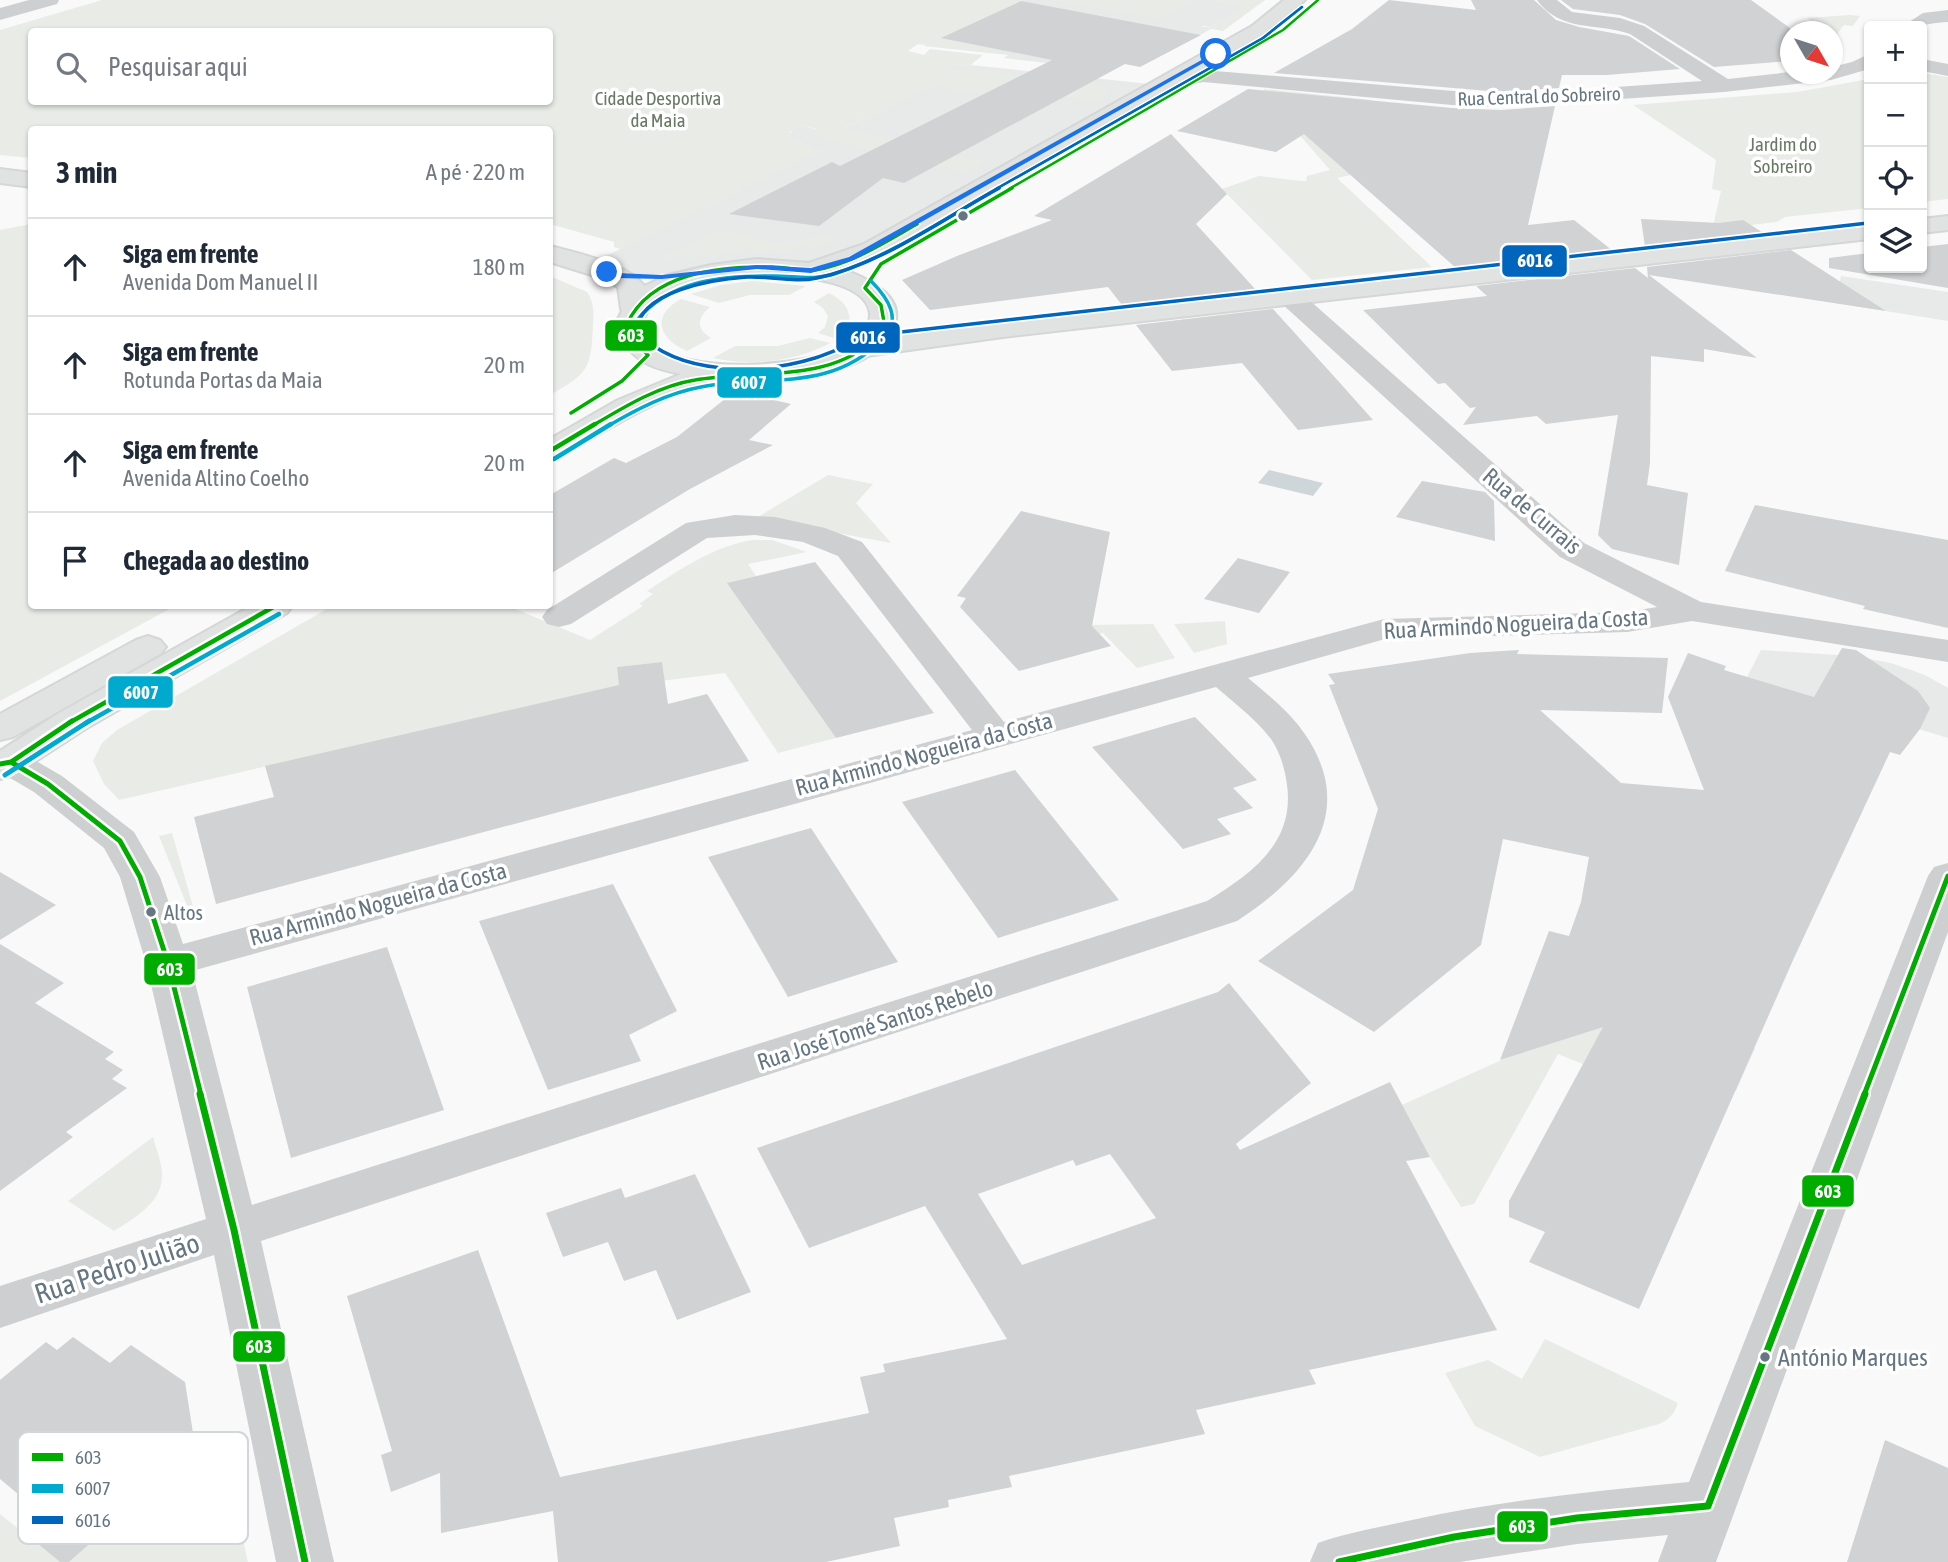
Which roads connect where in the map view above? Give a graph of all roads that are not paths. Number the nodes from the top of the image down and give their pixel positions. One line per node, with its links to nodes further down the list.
1 (50, 0): 5 (street)
2 (1296, 0): 12 (main road)
3 (1318, 0): 10 (main road)
4 (1546, 0): 13 (street)
5 (0, 14)
6 (1948, 14): 7 (street)
7 (1918, 17)
8 (1864, 65): 9 (street, Rua Central do Sobreiro)
9 (1843, 70)
10 (1203, 76): 12 (street, Rua Central do Sobreiro); 13 (street, Rua Central do Sobreiro); 23 (main road)
11 (1780, 79): 13 (street, Rua Central do Sobreiro)
12 (1163, 85): 20 (main road)
13 (1724, 86)
14 (0, 176): 15 (main road)
15 (28, 180)
16 (1948, 223): 17 (main road)
17 (1927, 225)
18 (1864, 233): 24 (main road)
19 (553, 255): 22 (main road)
20 (811, 270): 21 (main road); 23 (main road)
21 (703, 274): 22 (main road); 25 (main road)
22 (616, 275): 25 (main road)
23 (865, 288): 26 (main road)
24 (1290, 297): 27 (main road); 35 (street, Rua de Currais)
25 (634, 309): 29 (main road)
26 (884, 310): 27 (main road); 28 (main road)
27 (970, 333): 28 (main road)
28 (859, 349): 30 (main road)
29 (648, 355): 30 (main road); 31 (main road)
30 (719, 374): 32 (main road)
31 (553, 423)
32 (553, 449)
33 (219, 609): 40 (main road)
34 (270, 609): 40 (main road)
35 (1692, 611): 37 (street, Rua de Currais); 38 (street, Rua Armindo Nogueira da Costa)
36 (559, 617): 39 (street)
37 (1948, 651)
38 (1222, 673): 39 (street, Rua Armindo Nogueira da Costa); 43 (street, Rua José Tomé Santos Rebelo)
39 (994, 734): 42 (street, Rua Armindo Nogueira da Costa)
40 (3, 756): 42 (street)
41 (1948, 876): 45 (street)
42 (167, 963): 43 (street)
43 (234, 1230): 44 (street, Rua Pedro Julião); 46 (street)
44 (0, 1307)
45 (1708, 1506): 47 (street); 48 (street)
46 (305, 1562)
47 (1339, 1562)
48 (1687, 1562)

